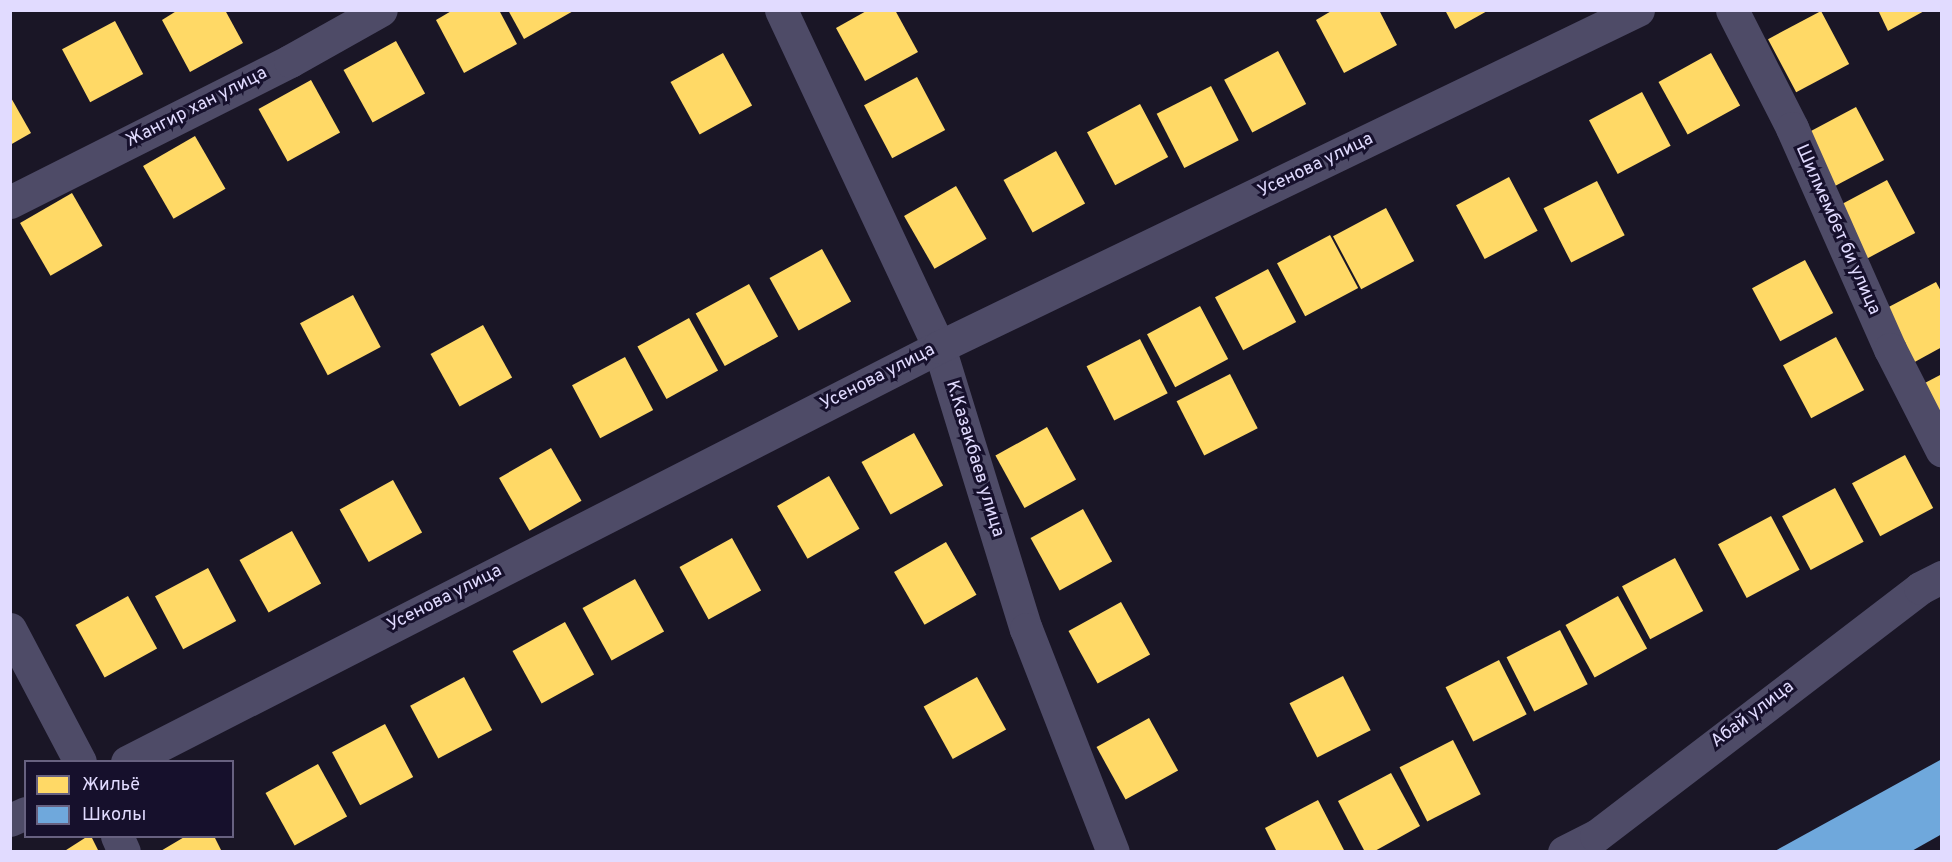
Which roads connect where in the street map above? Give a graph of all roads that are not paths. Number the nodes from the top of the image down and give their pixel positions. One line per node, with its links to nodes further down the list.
1 (381, 10): 5 (street, Жангир хан улица)
2 (781, 10): 6 (street, К.Казакбаев улица)
3 (1638, 10): 6 (street, Усенова улица)
4 (1732, 10): 7 (street, Шилмембет би улица)
5 (10, 202)
6 (939, 347): 11 (street, Усенова улица); 16 (street, К.Казакбаев улица)
7 (1941, 451)
8 (1941, 577): 17 (street, Абай улица)
9 (10, 629): 10 (street)
10 (79, 760)
11 (131, 760)
12 (24, 814): 13 (street)
13 (10, 820)
14 (117, 838): 15 (street)
15 (124, 852)
16 (1113, 852)
17 (1564, 852)

